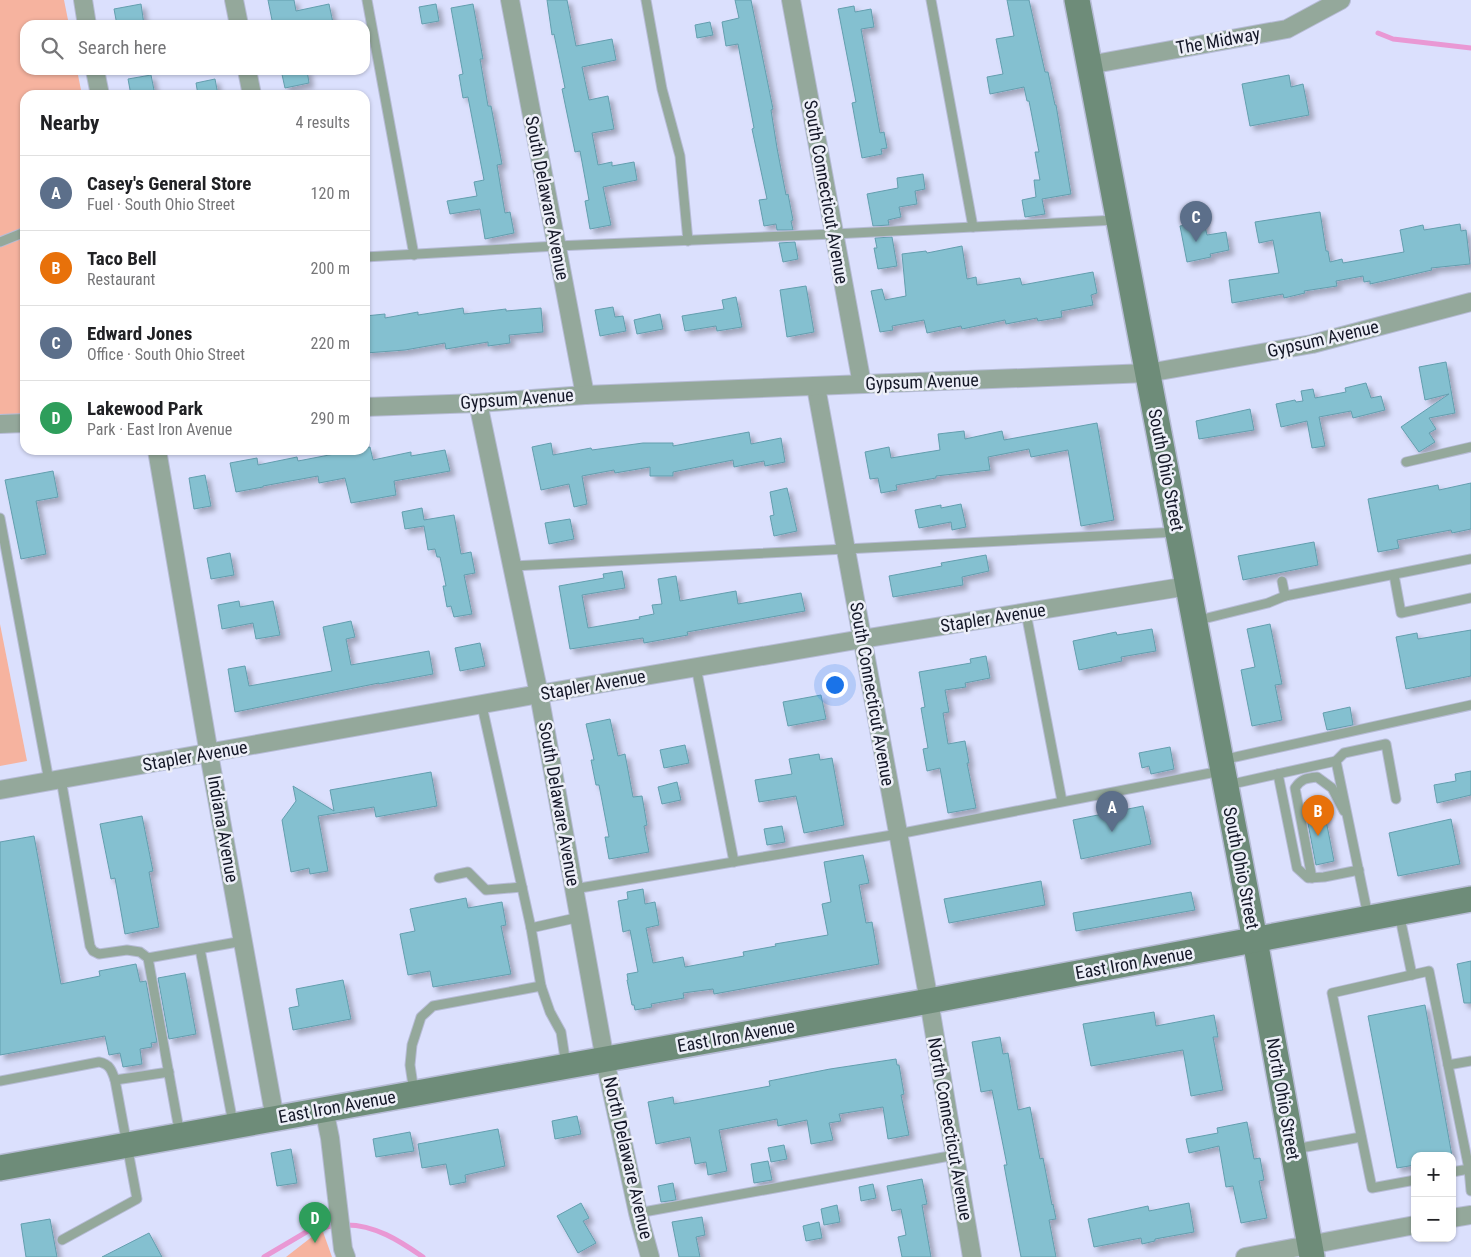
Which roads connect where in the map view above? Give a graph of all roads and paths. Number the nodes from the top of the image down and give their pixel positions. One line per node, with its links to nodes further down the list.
1 (83, 0): 10 (street)
2 (234, 0): 11 (street)
3 (368, 0): 24 (lane)
4 (510, 0): 23 (street, South Delaware Avenue)
5 (646, 0): 21 (lane)
6 (791, 0): 20 (street, South Connecticut Avenue)
7 (931, 0): 18 (lane)
8 (1077, 0): 12 (street, South Ohio Street)
9 (1341, 0): 12 (street, The Midway)
10 (86, 20)
11 (238, 20)
12 (1089, 65): 17 (street, South Ohio Street)
13 (97, 75): 15 (street)
14 (248, 75): 16 (street)
15 (99, 90)
16 (251, 90)
17 (1119, 220): 18 (lane); 27 (street, South Ohio Street)
18 (973, 227): 20 (lane)
19 (20, 234): 22 (lane)
20 (834, 234): 21 (lane); 28 (street, South Connecticut Avenue)
21 (688, 240): 23 (lane)
22 (0, 242)
23 (556, 246): 24 (lane); 30 (street, South Delaware Avenue)
24 (414, 255): 25 (lane)
25 (370, 257)
26 (1471, 302): 27 (street, Gypsum Avenue)
27 (1148, 373): 28 (street, Gypsum Avenue); 39 (street, South Ohio Street)
28 (862, 384): 29 (street, Gypsum Avenue)
29 (816, 387): 30 (street, Gypsum Avenue); 40 (street, South Connecticut Avenue)
30 (585, 395): 31 (street, Gypsum Avenue)
31 (478, 402): 32 (street, Gypsum Avenue); 42 (street, South Delaware Avenue)
32 (370, 407)
33 (20, 423): 34 (street)
34 (0, 424)
35 (1471, 447): 37 (lane)
36 (158, 455): 55 (street, Indiana Avenue)
37 (1406, 462)
38 (0, 518): 59 (lane)
39 (1178, 532): 40 (lane); 45 (street, South Ohio Street)
40 (846, 549): 42 (lane); 50 (street, South Connecticut Avenue)
41 (1471, 559): 43 (lane)
42 (513, 566): 52 (street, South Delaware Avenue)
43 (1394, 575): 46 (lane); 47 (lane)
44 (1282, 581): 46 (lane)
45 (1188, 586): 48 (street, Stapler Avenue); 49 (street, South Ohio Street)
46 (1285, 596): 49 (lane)
47 (1471, 598)
48 (1026, 613): 50 (street, Stapler Avenue); 62 (lane)
49 (1195, 621): 57 (street, South Ohio Street)
50 (862, 639): 51 (street, Stapler Avenue); 64 (street, South Connecticut Avenue)
51 (696, 667): 52 (street, Stapler Avenue); 65 (lane)
52 (540, 694): 53 (street, Stapler Avenue); 70 (street, South Delaware Avenue)
53 (482, 706): 55 (street, Stapler Avenue); 69 (lane)
54 (1471, 706): 57 (lane)
55 (209, 754): 59 (street, Stapler Avenue); 76 (street, Indiana Avenue)
56 (1336, 761): 58 (lane); 61 (lane); 63 (lane)
57 (1223, 772): 58 (lane); 62 (lane); 77 (street, South Ohio Street)
58 (1278, 774): 68 (lane)
59 (55, 780): 60 (street, Stapler Avenue); 79 (lane)
60 (0, 790)
61 (1396, 799)
62 (1062, 802): 64 (lane)
63 (1348, 818): 66 (lane); 68 (lane)
64 (898, 834): 65 (lane); 82 (street, South Connecticut Avenue)
65 (734, 862): 70 (lane)
66 (1359, 870): 68 (lane); 74 (lane)
67 (439, 878): 69 (lane)
68 (1312, 878)
69 (522, 887): 75 (lane)
70 (574, 889): 73 (street, South Delaware Avenue)
71 (1471, 899): 72 (street, East Iron Avenue)
72 (1399, 913): 74 (street, East Iron Avenue); 80 (lane)
73 (580, 917): 75 (lane); 83 (street, South Delaware Avenue)
74 (1369, 919): 77 (street, East Iron Avenue)
75 (531, 928): 81 (lane)
76 (243, 940): 78 (lane); 92 (street, Indiana Avenue)
77 (1255, 940): 82 (street, East Iron Avenue); 97 (street, North Ohio Street)
78 (200, 949): 79 (lane); 93 (lane)
79 (148, 958): 87 (lane)
80 (1412, 975): 85 (lane); 95 (lane)
81 (541, 986): 86 (lane); 90 (lane)
82 (929, 1001): 83 (street, East Iron Avenue); 98 (street, North Connecticut Avenue)
83 (606, 1060): 86 (street, East Iron Avenue); 104 (street, North Delaware Avenue)
84 (1471, 1061): 85 (lane)
85 (1448, 1065): 100 (lane)
86 (566, 1067): 90 (street, East Iron Avenue)
87 (169, 1072): 88 (lane); 94 (lane)
88 (115, 1080): 89 (lane); 96 (lane)
89 (0, 1081)
90 (414, 1093): 91 (street, East Iron Avenue)
91 (324, 1109): 92 (street, East Iron Avenue); 110 (street)
92 (275, 1119): 93 (street, East Iron Avenue)
93 (234, 1126): 94 (street, East Iron Avenue)
94 (180, 1136): 96 (street, East Iron Avenue)
95 (1361, 1137): 97 (lane); 102 (lane)
96 (127, 1145): 99 (street, East Iron Avenue); 108 (lane)
97 (1292, 1150): 109 (street, North Ohio Street)
98 (955, 1155): 104 (lane); 112 (street, North Connecticut Avenue)
99 (0, 1168)
100 (1469, 1169): 101 (lane); 103 (lane)
101 (1456, 1171)
102 (1411, 1181)
103 (1471, 1190)
104 (638, 1212): 111 (street, North Delaware Avenue)
105 (1471, 1215): 106 (street)
106 (1456, 1217)
107 (1411, 1226): 109 (street)
108 (62, 1240)
109 (1311, 1251): 113 (street)
110 (346, 1257)
111 (650, 1257)
112 (972, 1257)
113 (1245, 1257)

